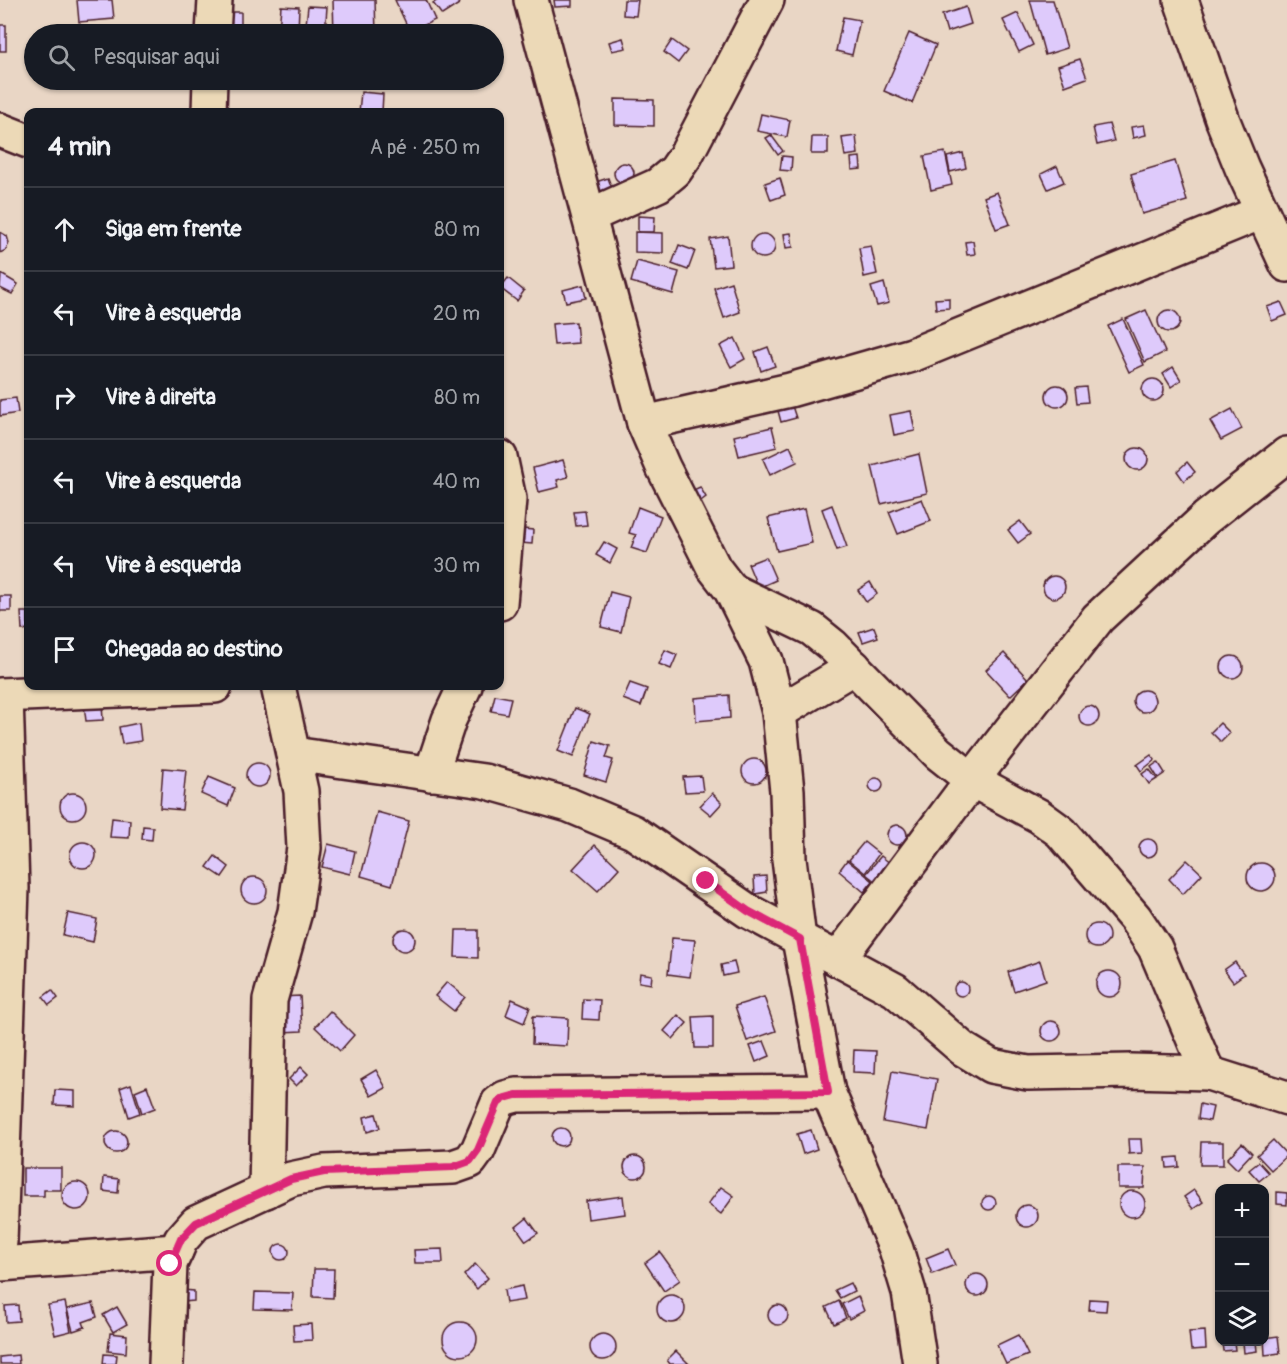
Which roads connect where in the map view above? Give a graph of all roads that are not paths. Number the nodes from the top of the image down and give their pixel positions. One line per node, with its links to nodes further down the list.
1 (214, 0): 5 (street)
2 (531, 0): 11 (street)
3 (767, 0): 11 (street)
4 (1181, 0): 10 (street)
5 (213, 24)
6 (209, 90): 7 (street)
7 (208, 108)
8 (0, 130): 9 (street)
9 (24, 139)
10 (1262, 212): 12 (street); 13 (street)
11 (589, 216): 13 (street)
12 (1287, 265)
13 (644, 423): 17 (street)
14 (1287, 454): 26 (street)
15 (504, 476): 16 (street)
16 (504, 557)
17 (732, 590): 18 (street); 23 (street)
18 (854, 667): 23 (street); 26 (street)
19 (130, 690): 22 (street)
20 (279, 690): 24 (street)
21 (463, 690): 25 (street)
22 (3, 696): 27 (street)
23 (778, 712): 28 (street)
24 (293, 754): 25 (street); 33 (street)
25 (431, 774): 28 (street)
26 (972, 780): 29 (street); 30 (street)
27 (5, 810): 34 (street)
28 (800, 939): 29 (street); 31 (street)
29 (838, 960): 30 (street)
30 (1208, 1073): 32 (street)
31 (828, 1092): 33 (street); 38 (street)
32 (1287, 1098)
33 (266, 1191): 35 (street)
34 (0, 1242)
35 (176, 1251): 36 (street); 37 (street)
36 (0, 1264)
37 (166, 1364)
38 (920, 1364)

